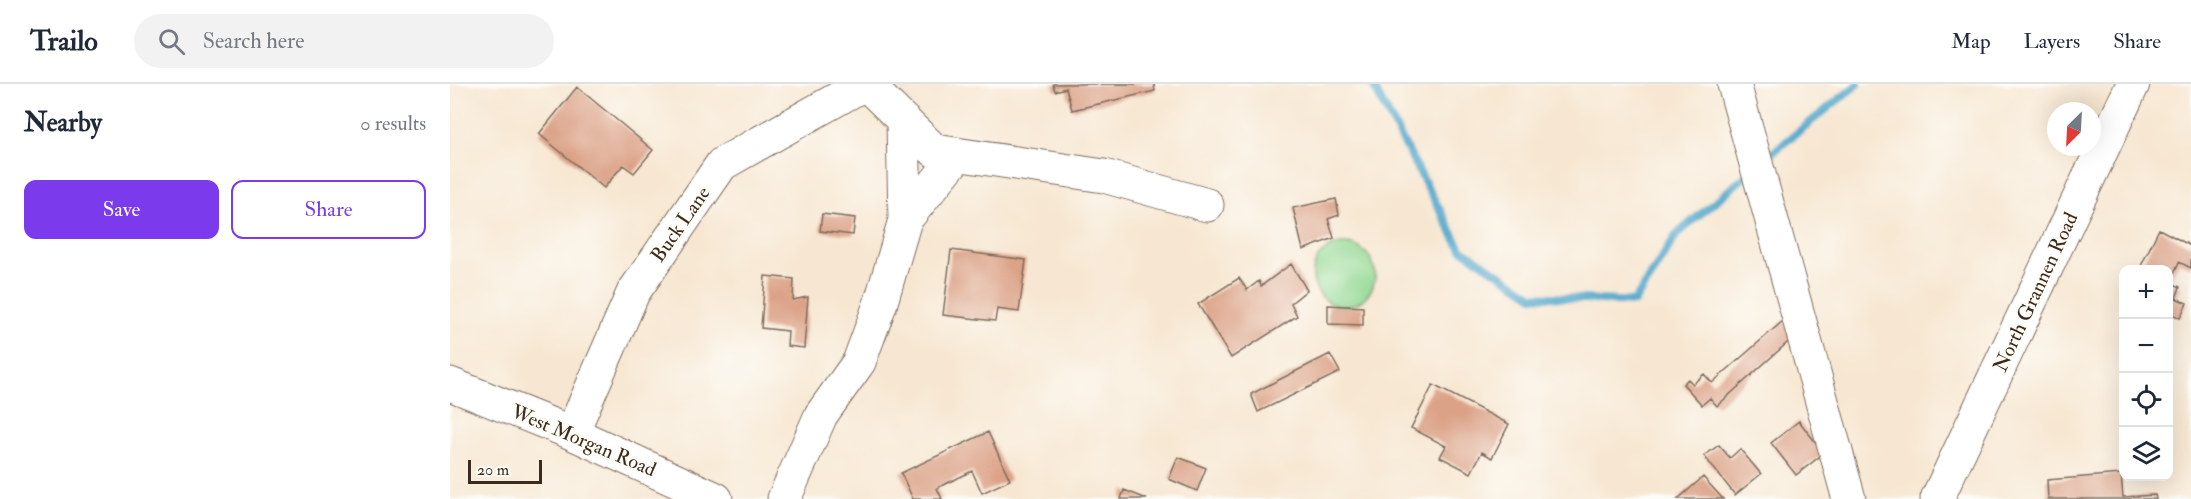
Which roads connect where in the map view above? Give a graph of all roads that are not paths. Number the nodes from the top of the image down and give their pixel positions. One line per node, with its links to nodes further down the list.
1 (865, 84): 4 (street); 9 (street, Buck Lane)
2 (1734, 84): 12 (street)
3 (2133, 84): 13 (street, North Grannen Road)
4 (903, 120): 5 (street); 7 (street)
5 (958, 155): 6 (street); 7 (street)
6 (1207, 205)
7 (905, 220): 11 (street)
8 (450, 384): 9 (street, West Morgan Road)
9 (572, 433): 10 (street, West Morgan Road)
10 (716, 499)
11 (784, 499)
12 (1849, 499)
13 (1937, 499)

